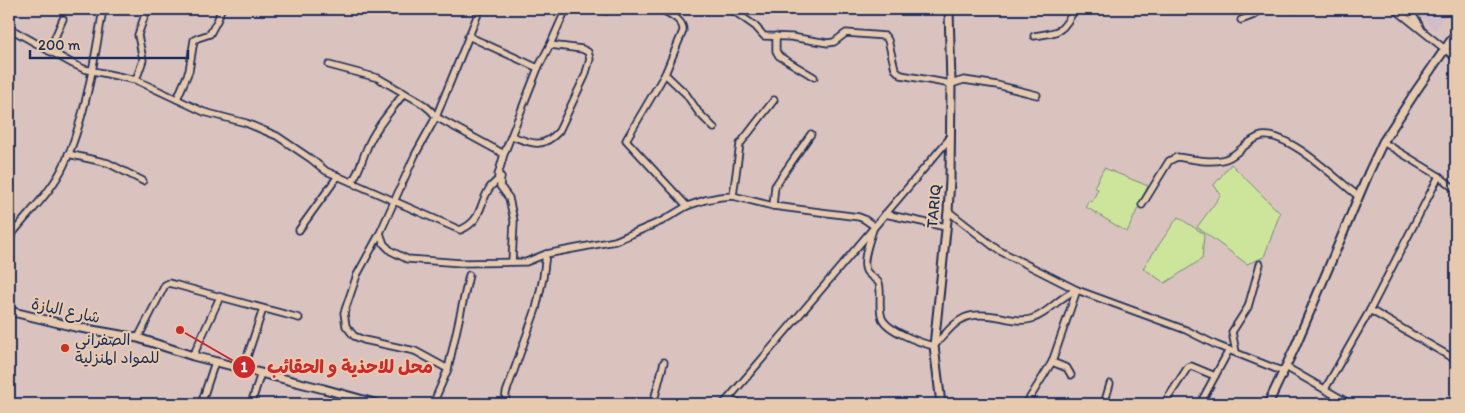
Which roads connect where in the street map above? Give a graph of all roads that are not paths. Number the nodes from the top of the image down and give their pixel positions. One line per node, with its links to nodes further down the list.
1 (103, 9): 29 (street)
2 (147, 9): 32 (street)
3 (221, 9): 36 (street)
4 (480, 9): 20 (street)
5 (566, 9): 23 (street)
6 (598, 9): 7 (street)
7 (612, 9)
8 (661, 9): 30 (street)
9 (732, 9): 21 (street)
10 (949, 9): 33 (main road, TARIQ)
11 (1075, 9): 22 (street)
12 (1260, 9): 16 (street)
13 (1395, 9): 18 (street)
14 (1407, 9): 18 (street)
15 (63, 19): 25 (street)
16 (1241, 20)
17 (9, 28): 25 (street)
18 (1422, 31): 24 (street)
19 (1456, 33): 24 (main road)
20 (468, 36): 28 (street); 38 (street)
21 (776, 36): 31 (street); 33 (street)
22 (1034, 36)
23 (550, 46): 28 (street); 41 (street)
24 (1445, 49): 26 (street); 43 (main road)
25 (49, 51): 29 (street)
26 (1456, 58)
27 (329, 65): 34 (street)
28 (538, 68): 41 (street)
29 (92, 70): 32 (street); 44 (street)
30 (665, 74): 39 (street); 56 (street)
31 (814, 77)
32 (136, 80): 36 (street)
33 (951, 84): 35 (street); 42 (main road, TARIQ)
34 (404, 93): 38 (street); 50 (street)
35 (1037, 95)
36 (177, 99): 46 (street)
37 (774, 100): 52 (street)
38 (436, 117): 45 (street); 54 (street)
39 (714, 128)
40 (811, 134): 57 (street)
41 (512, 136): 45 (street)
42 (950, 138): 58 (main road, TARIQ); 59 (street)
43 (1383, 142): 47 (street); 53 (main road)
44 (68, 154): 49 (street); 64 (street)
45 (504, 154): 48 (street)
46 (338, 176): 50 (street); 62 (street)
47 (1439, 176): 51 (street); 72 (street)
48 (501, 178): 54 (street); 66 (street)
49 (143, 181)
50 (356, 185): 54 (street)
51 (1456, 190)
52 (732, 196): 56 (street); 57 (street)
53 (1358, 196): 55 (street); 86 (main road)
54 (395, 201): 63 (street)
55 (1142, 205)
56 (687, 206): 65 (street)
57 (773, 206): 60 (street)
58 (948, 211): 61 (main road, TARIQ); 69 (street)
59 (885, 214): 60 (street); 61 (street)
60 (874, 226): 76 (street); 92 (street)
61 (946, 227): 76 (main road, TARIQ)
62 (299, 230)
63 (380, 233): 66 (street); 85 (street)
64 (9, 238)
65 (546, 254): 66 (street); 97 (street)
66 (512, 262)
67 (1260, 264): 78 (street)
68 (469, 275): 85 (street)
69 (1077, 290): 76 (street); 77 (street); 83 (street)
70 (220, 297): 71 (street); 75 (street); 79 (street)
71 (263, 310): 74 (street); 84 (street)
72 (1370, 310): 80 (street); 91 (street)
73 (9, 311): 75 (main road, شارع البازة)
74 (299, 318)
75 (138, 338): 79 (main road, شارع البازة)
76 (934, 346): 100 (main road, TARIQ)
77 (1229, 350): 78 (street); 89 (street)
78 (1236, 352): 86 (street)
79 (193, 356): 81 (main road, شارع البازة)
80 (1456, 360)
81 (215, 362): 84 (main road, شارع البازة); 93 (street)
82 (664, 362): 98 (street)
83 (1052, 362): 88 (street); 101 (street)
84 (243, 369): 87 (main road, شارع البازة)
85 (448, 369): 96 (street)
86 (1285, 369): 91 (street); 105 (main road)
87 (261, 373): 94 (street); 95 (main road, شارع البازة)
88 (1071, 375)
89 (1216, 376): 103 (street); 104 (street)
90 (1110, 384): 102 (street)
91 (1325, 389): 106 (street)
92 (726, 402): 99 (street)
93 (204, 404)
94 (251, 404)
95 (378, 404)
96 (432, 404)
97 (505, 404)
98 (653, 404)
99 (740, 404)
100 (941, 404)
101 (1026, 404)
102 (1104, 404)
103 (1164, 404)
104 (1200, 404)
105 (1268, 404)
106 (1350, 404)

